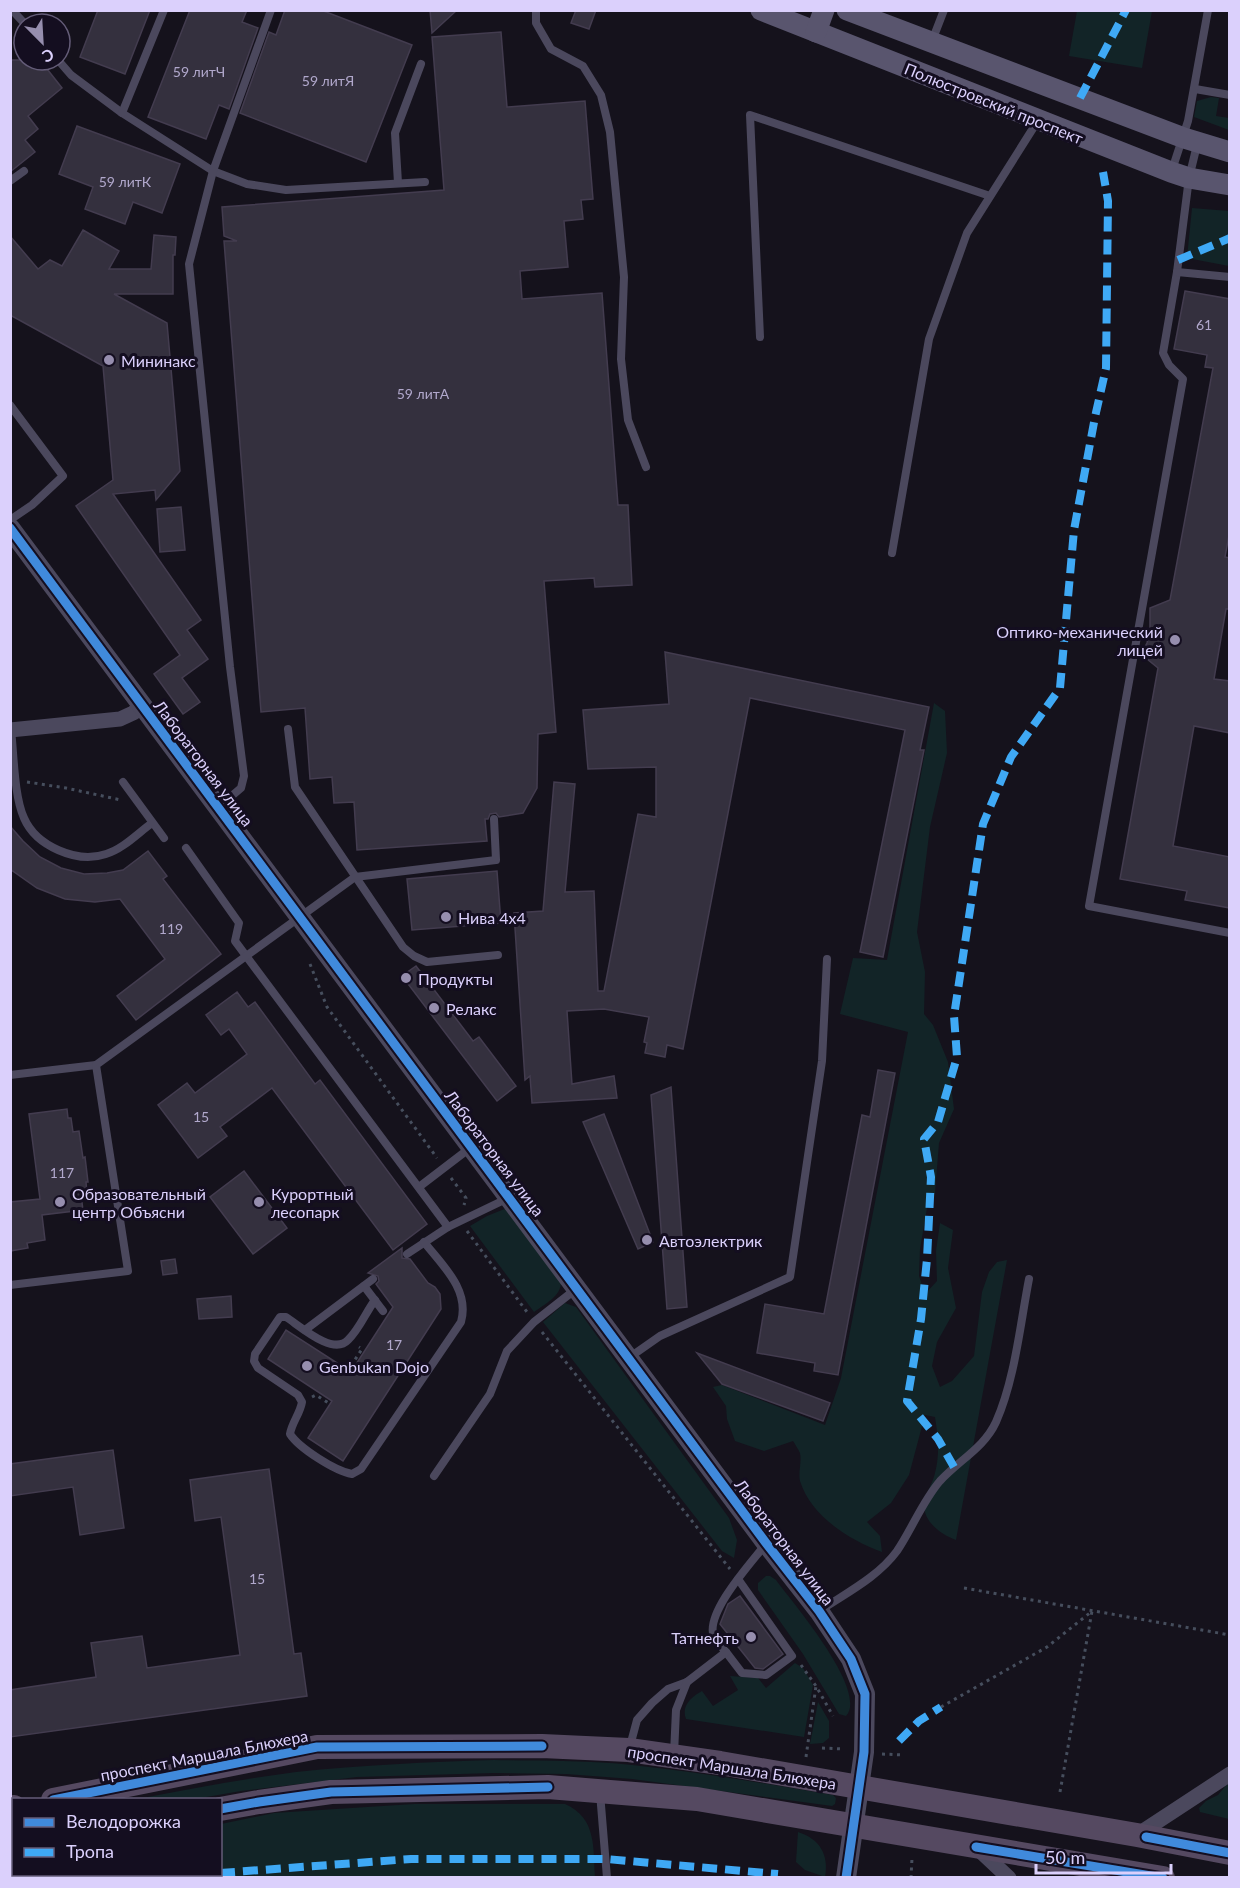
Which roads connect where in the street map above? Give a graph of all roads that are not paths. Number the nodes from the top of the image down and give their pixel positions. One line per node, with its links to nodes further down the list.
1 (164, 10): 15 (lane)
2 (271, 10): 20 (lane)
3 (536, 10): 31 (lane)
4 (761, 10): 9 (main road, Полюстровский проспект)
5 (824, 10): 9 (main road)
6 (847, 10): 10 (main road, Полюстровский проспект)
7 (944, 10): 10 (lane)
8 (1208, 10): 13 (lane)
9 (816, 32): 16 (main road, Полюстровский проспект)
10 (932, 42): 17 (main road, Полюстровский проспект)
11 (421, 64): 24 (lane)
12 (68, 72): 15 (lane)
13 (1195, 89): 14 (lane); 17 (lane)
14 (1230, 95)
15 (122, 113): 20 (lane)
16 (1038, 121): 21 (main road, Полюстровский проспект); 26 (lane)
17 (1191, 140): 18 (main road, Полюстровский проспект); 21 (lane); 21 (lane)
18 (1230, 152)
19 (24, 171): 22 (lane)
20 (213, 171): 24 (lane); 39 (lane)
21 (1180, 175): 25 (main road, Полюстровский проспект); 27 (lane)
22 (10, 181)
23 (425, 182): 24 (lane)
24 (398, 183)
25 (1230, 185)
26 (990, 196): 29 (lane); 34 (lane)
27 (1177, 272): 28 (lane); 46 (lane)
28 (1230, 277)
29 (760, 337)
30 (10, 405): 32 (lane)
31 (646, 467)
32 (10, 520)
33 (10, 528): 35 (street, Лабораторная улица)
34 (892, 553)
35 (143, 706): 37 (street); 39 (street, Лабораторная улица)
36 (288, 729): 44 (lane)
37 (11, 730): 41 (lane)
38 (123, 782): 41 (lane)
39 (218, 807): 45 (street, Лабораторная улица)
40 (494, 819): 44 (lane)
41 (152, 822): 42 (lane)
42 (164, 838)
43 (186, 848): 48 (lane)
44 (356, 877): 45 (lane); 47 (lane)
45 (301, 918): 48 (lane); 52 (street, Лабораторная улица)
46 (1230, 933)
47 (498, 955)
48 (247, 957): 50 (lane); 53 (lane)
49 (827, 959): 66 (lane)
50 (96, 1065): 51 (lane); 60 (lane)
51 (10, 1075)
52 (472, 1147): 53 (lane); 54 (street, Лабораторная улица)
53 (419, 1187): 55 (lane)
54 (508, 1196): 55 (lane); 62 (street, Лабораторная улица)
55 (448, 1227): 56 (lane)
56 (424, 1242): 57 (lane); 65 (lane)
57 (406, 1254)
58 (373, 1279): 61 (lane)
59 (1029, 1279): 70 (lane)
60 (10, 1286)
61 (364, 1286): 63 (lane); 65 (lane)
62 (577, 1288): 66 (street, Лабораторная улица); 67 (lane)
63 (375, 1300): 64 (lane); 65 (lane)
64 (383, 1311)
65 (305, 1330)
66 (629, 1358): 68 (street, Лабораторная улица)
67 (434, 1476)
68 (766, 1543): 69 (lane); 70 (street, Лабораторная улица)
69 (738, 1580): 71 (lane); 71 (lane)
70 (819, 1611): 76 (street, Лабораторная улица)
71 (726, 1652): 72 (lane)
72 (687, 1682): 73 (lane); 74 (lane)
73 (629, 1750): 74 (main road, проспект Маршала Блюхера); 78 (main road, проспект Маршала Блюхера)
74 (674, 1756): 76 (main road, проспект Маршала Блюхера)
75 (1230, 1774): 81 (street)
76 (859, 1786): 80 (street, Лабораторная улица); 81 (main road, проспект Маршала Блюхера)
77 (600, 1792): 79 (main road); 80 (main road); 84 (lane)
78 (63, 1798)
79 (222, 1809)
80 (853, 1827): 82 (main road); 85 (street, Лабораторная улица)
81 (1137, 1835): 83 (main road, проспект Маршала Блюхера)
82 (976, 1847): 86 (street); 87 (main road)
83 (1230, 1853)
84 (607, 1878)
85 (846, 1878)
86 (1009, 1878)
87 (1163, 1878)

